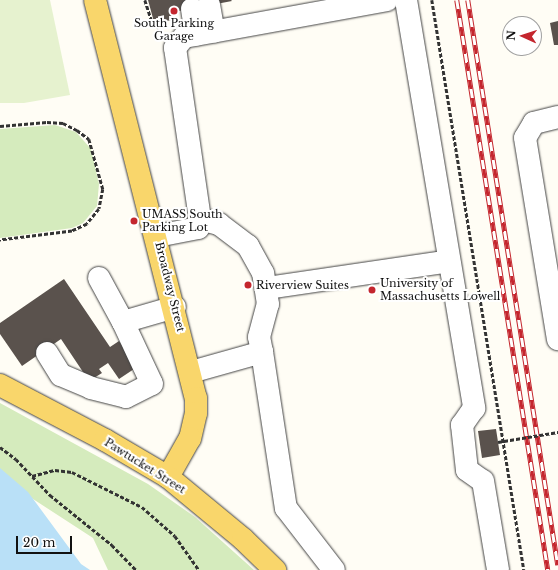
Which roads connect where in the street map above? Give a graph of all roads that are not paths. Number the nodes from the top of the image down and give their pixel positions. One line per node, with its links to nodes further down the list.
1 (95, 0): 8 (main road, Broadway Street)
2 (387, 0): 5 (lane)
3 (406, 0): 9 (lane)
4 (200, 7): 5 (lane)
5 (205, 33): 7 (lane)
6 (558, 117): 14 (lane)
7 (200, 219): 8 (lane); 11 (lane)
8 (157, 236): 12 (main road, Broadway Street)
9 (449, 261): 11 (lane); 22 (lane)
10 (99, 278): 13 (lane)
11 (267, 288): 16 (lane)
12 (175, 307): 13 (lane); 17 (main road, Broadway Street)
13 (123, 322): 15 (lane)
14 (558, 339)
15 (47, 353)
16 (257, 354): 17 (lane); 21 (lane)
17 (191, 372): 19 (main road, Broadway Street)
18 (0, 385): 19 (main road, Pawtucket Street)
19 (168, 478): 20 (main road, Pawtucket Street)
20 (275, 570)
21 (334, 570)
22 (498, 570)

